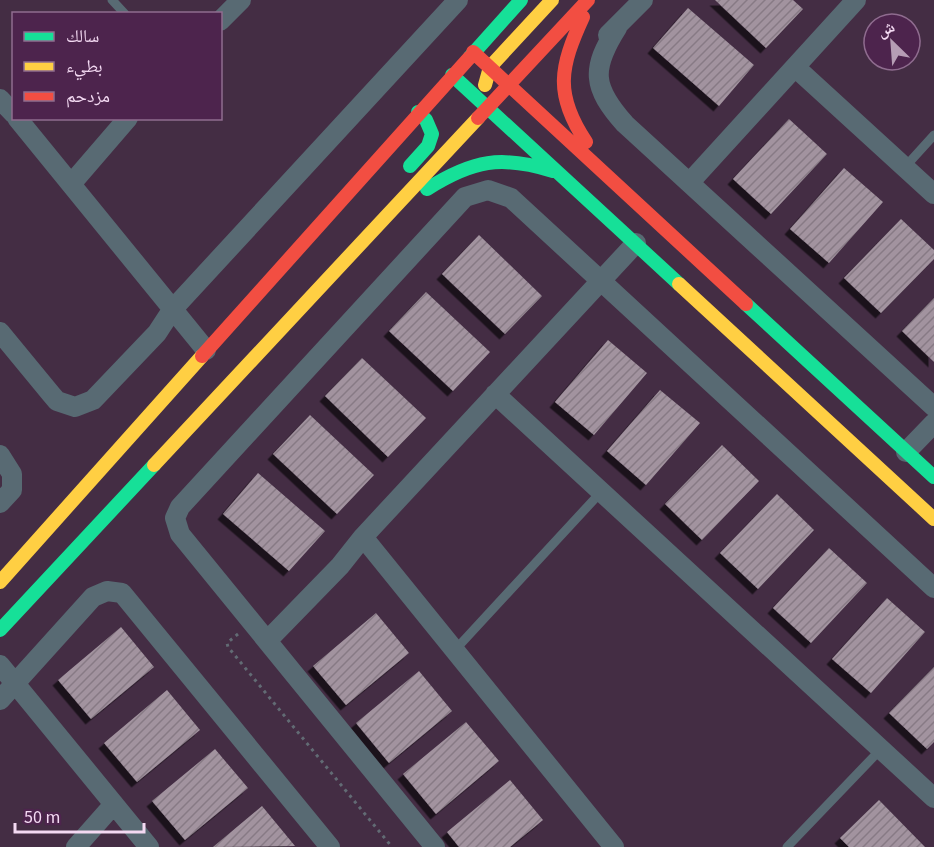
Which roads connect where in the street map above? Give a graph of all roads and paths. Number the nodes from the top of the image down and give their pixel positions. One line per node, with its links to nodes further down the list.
1 (112, 0): 9 (lane)
2 (241, 0): 10 (street)
3 (458, 0): 35 (street)
4 (520, 0): 11 (street)
5 (552, 0): 12 (street)
6 (589, 0): 15 (street); 28 (street)
7 (643, 0): 26 (street)
8 (856, 0): 13 (street)
9 (123, 12)
10 (222, 19)
11 (473, 52): 12 (street); 14 (street)
12 (490, 67): 15 (street); 17 (street)
13 (795, 67): 23 (street); 26 (street)
14 (452, 75): 17 (street); 19 (street)
15 (509, 85): 17 (street); 28 (street)
16 (0, 99): 18 (street)
17 (488, 106): 24 (street); 30 (street)
18 (12, 112)
19 (418, 112): 25 (street); 37 (street)
20 (19, 120): 27 (street)
21 (126, 120): 27 (street)
22 (934, 135): 23 (lane)
23 (905, 167): 29 (street)
24 (560, 173): 30 (street); 31 (street)
25 (397, 180)
26 (690, 182): 39 (street)
27 (72, 183): 35 (street)
28 (620, 185): 41 (street)
29 (934, 194)
30 (404, 199): 34 (street)
31 (636, 243): 33 (street); 46 (street)
32 (338, 246): 34 (street)
33 (600, 280): 38 (street); 49 (street); 50 (street)
34 (326, 281): 51 (street)
35 (172, 310): 36 (street); 37 (street)
36 (0, 332)
37 (206, 350): 48 (street)
38 (495, 394): 44 (street); 47 (street)
39 (934, 407)
40 (934, 423): 41 (street)
41 (906, 452): 43 (street)
42 (0, 455): 45 (street)
43 (934, 477)
44 (601, 492): 53 (lane); 57 (street)
45 (0, 503)
46 (934, 519)
47 (363, 537): 52 (street); 53 (street)
48 (0, 582)
49 (934, 588)
50 (252, 622): 52 (street); 63 (path)
51 (0, 630)
52 (267, 641): 64 (street)
53 (454, 650): 65 (street)
54 (0, 665): 55 (street)
55 (16, 682): 56 (street); 59 (street); 62 (street)
56 (0, 700)
57 (881, 749): 58 (street); 66 (lane)
58 (934, 798)
59 (114, 804): 60 (street); 61 (street)
60 (76, 847)
61 (149, 847)
62 (330, 847)
63 (392, 847)
64 (435, 847)
65 (614, 847)
66 (787, 847)

